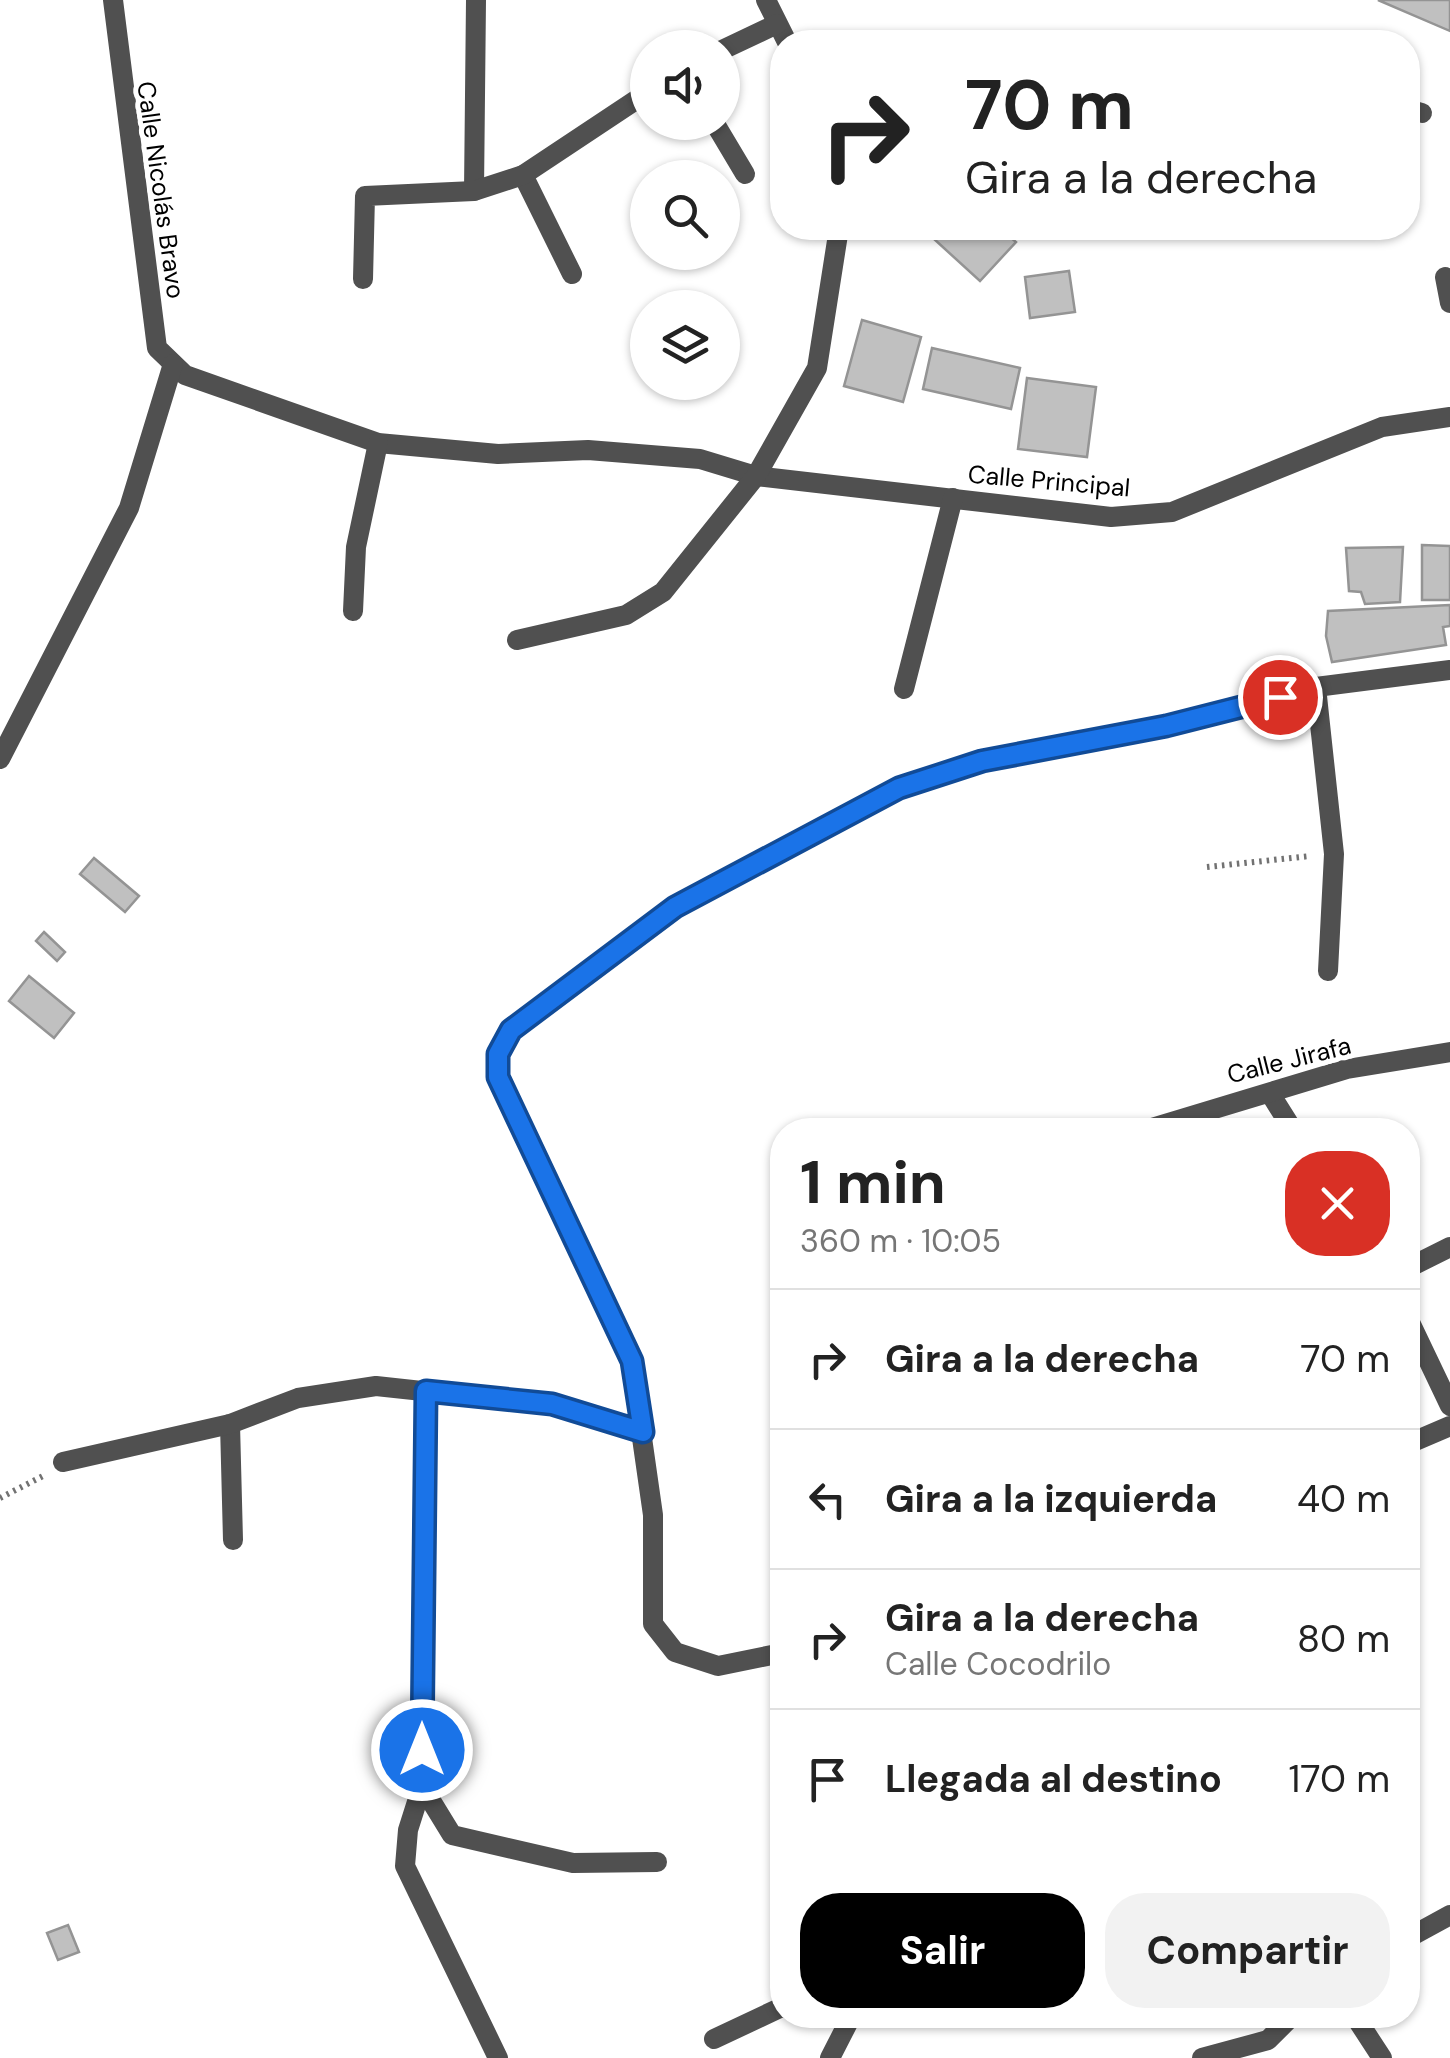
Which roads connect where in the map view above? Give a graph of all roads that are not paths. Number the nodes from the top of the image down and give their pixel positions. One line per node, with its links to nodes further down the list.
1 (112, 0): 17 (street, Calle Nicolás Bravo)
2 (476, 0): 11 (street)
3 (766, 0): 4 (street)
4 (781, 30)
5 (770, 36): 6 (street)
6 (740, 45)
7 (630, 104): 9 (street)
8 (725, 140): 10 (street)
9 (524, 174): 11 (street); 13 (street)
10 (745, 174)
11 (474, 191): 15 (street)
12 (837, 240): 20 (street)
13 (572, 274)
14 (1445, 277): 16 (street)
15 (363, 279)
16 (1450, 303)
17 (179, 369): 19 (street, Calle Principal); 27 (street)
18 (1450, 416): 21 (street, Calle Principal)
19 (378, 442): 20 (street, Calle Principal); 22 (street)
20 (756, 476): 21 (street, Calle Principal); 23 (street)
21 (953, 498): 26 (street)
22 (353, 611)
23 (517, 640)
24 (1450, 670): 25 (street)
25 (1316, 688): 28 (street); 40 (street)
26 (904, 689)
27 (0, 759)
28 (1328, 971)
29 (1450, 1052): 30 (street, Calle Jirafa)
30 (1271, 1094): 31 (street, Calle Jirafa); 32 (street)
31 (1180, 1118)
32 (1286, 1118)
33 (1450, 1247): 34 (street)
34 (1420, 1262)
35 (1420, 1343): 37 (street)
36 (426, 1391): 38 (street); 40 (street); 45 (street)
37 (1450, 1406)
38 (230, 1424): 42 (street); 43 (street)
39 (1450, 1426): 41 (street)
40 (643, 1432): 44 (street)
41 (1420, 1439)
42 (63, 1462)
43 (234, 1540)
44 (770, 1655)
45 (422, 1786): 46 (street); 54 (street)
46 (656, 1862)
47 (1450, 1916): 48 (street)
48 (1420, 1932)
49 (770, 2013): 53 (street)
50 (845, 2028): 55 (street)
51 (1280, 2028): 56 (street)
52 (1362, 2028): 57 (street)
53 (714, 2039)
54 (498, 2058)
55 (830, 2058)
56 (1202, 2058)
57 (1382, 2058)

